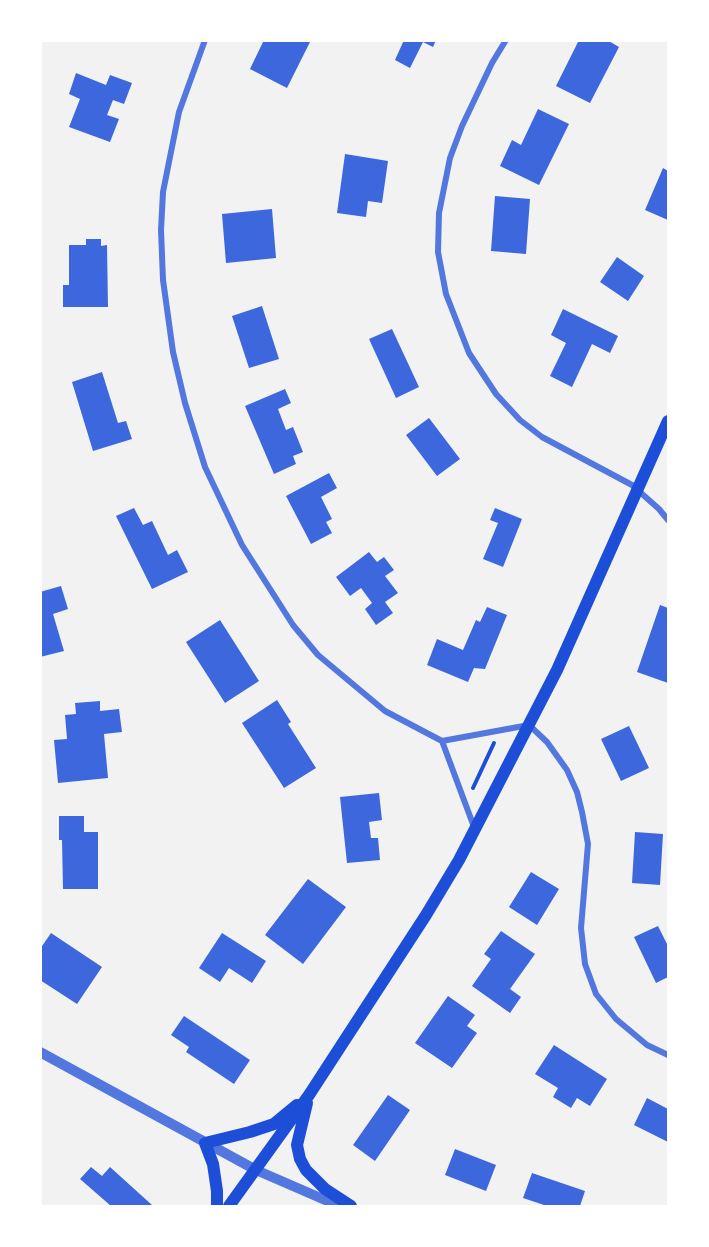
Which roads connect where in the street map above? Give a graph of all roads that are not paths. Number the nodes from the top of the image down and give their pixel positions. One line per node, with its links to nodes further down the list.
1 (205, 40): 7 (street)
2 (506, 40): 4 (street)
3 (669, 421): 4 (main road)
4 (637, 490): 5 (street); 6 (main road)
5 (669, 520)
6 (529, 725): 7 (street); 8 (main road); 10 (street)
7 (442, 741): 8 (street)
8 (475, 830): 11 (main road)
9 (40, 1052): 12 (street)
10 (669, 1055)
11 (309, 1095): 12 (main road); 13 (main road); 17 (main road)
12 (205, 1143): 13 (street); 14 (main road)
13 (256, 1170): 15 (main road); 16 (street)
14 (217, 1206)
15 (229, 1206)
16 (339, 1206)
17 (351, 1206)

